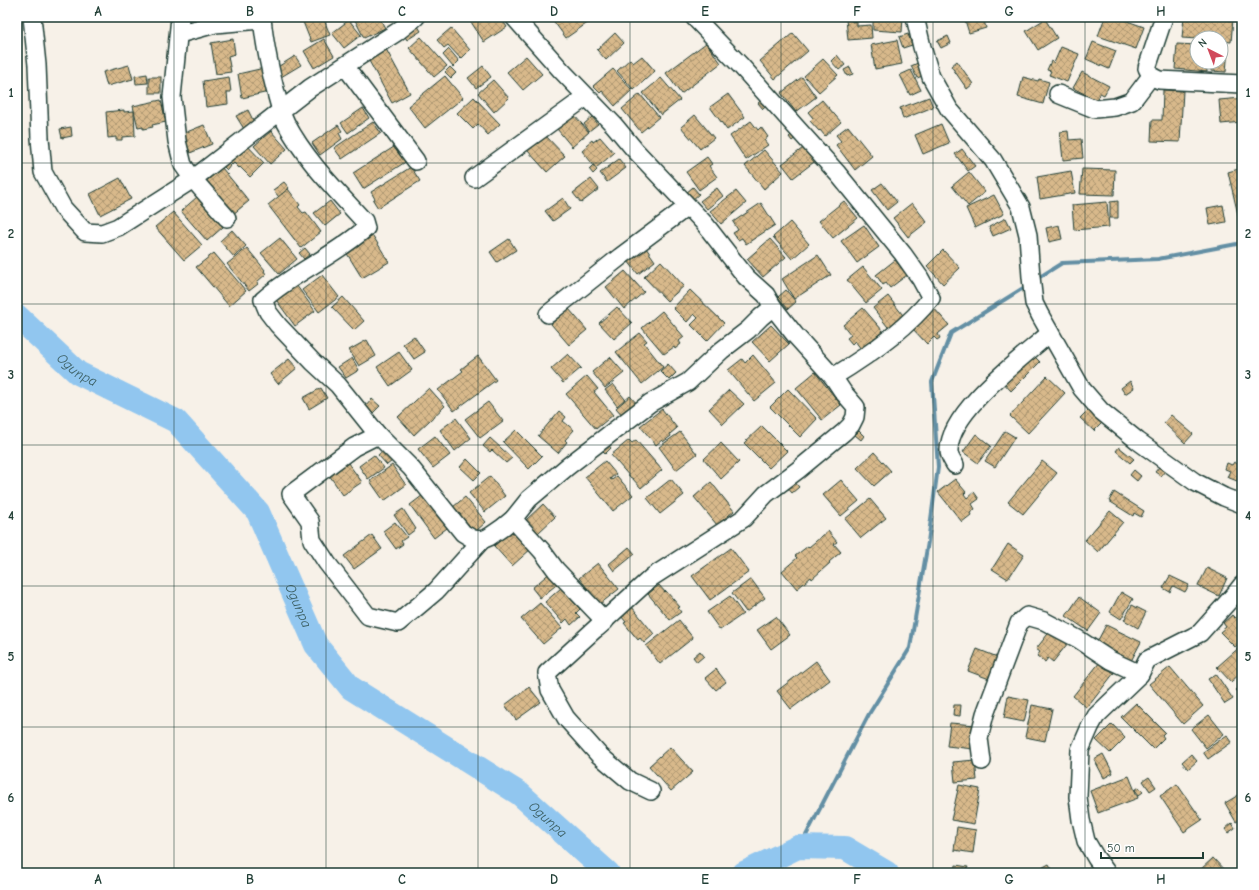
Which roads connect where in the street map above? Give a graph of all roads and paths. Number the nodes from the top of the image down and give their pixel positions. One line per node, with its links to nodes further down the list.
1 (32, 17): 19 (street)
2 (180, 17): 10 (street)
3 (416, 17): 9 (street)
4 (514, 17): 15 (street)
5 (694, 17): 25 (street)
6 (915, 17): 24 (street)
7 (1164, 17): 12 (street)
8 (262, 18): 10 (street); 16 (street)
9 (394, 24): 11 (street)
10 (179, 34): 19 (street)
11 (345, 66): 16 (street); 17 (street)
12 (1151, 76): 13 (street); 14 (street)
13 (1242, 84)
14 (1058, 94)
15 (586, 97): 18 (street); 20 (street)
16 (281, 111): 19 (street); 26 (street)
17 (416, 161)
18 (474, 178)
19 (193, 179): 21 (street)
20 (687, 206): 22 (street); 23 (street)
21 (227, 218)
22 (773, 307): 25 (street); 29 (street)
23 (548, 314)
24 (1050, 333): 27 (street); 28 (street)
25 (833, 377): 32 (street)
26 (378, 435): 30 (street); 30 (street)
27 (955, 465)
28 (1242, 504)
29 (513, 519): 30 (street); 32 (street)
30 (482, 540)
31 (1242, 585): 33 (street)
32 (547, 673): 35 (street)
33 (1140, 674): 34 (street); 36 (street)
34 (982, 761)
35 (651, 790)
36 (1107, 873)

